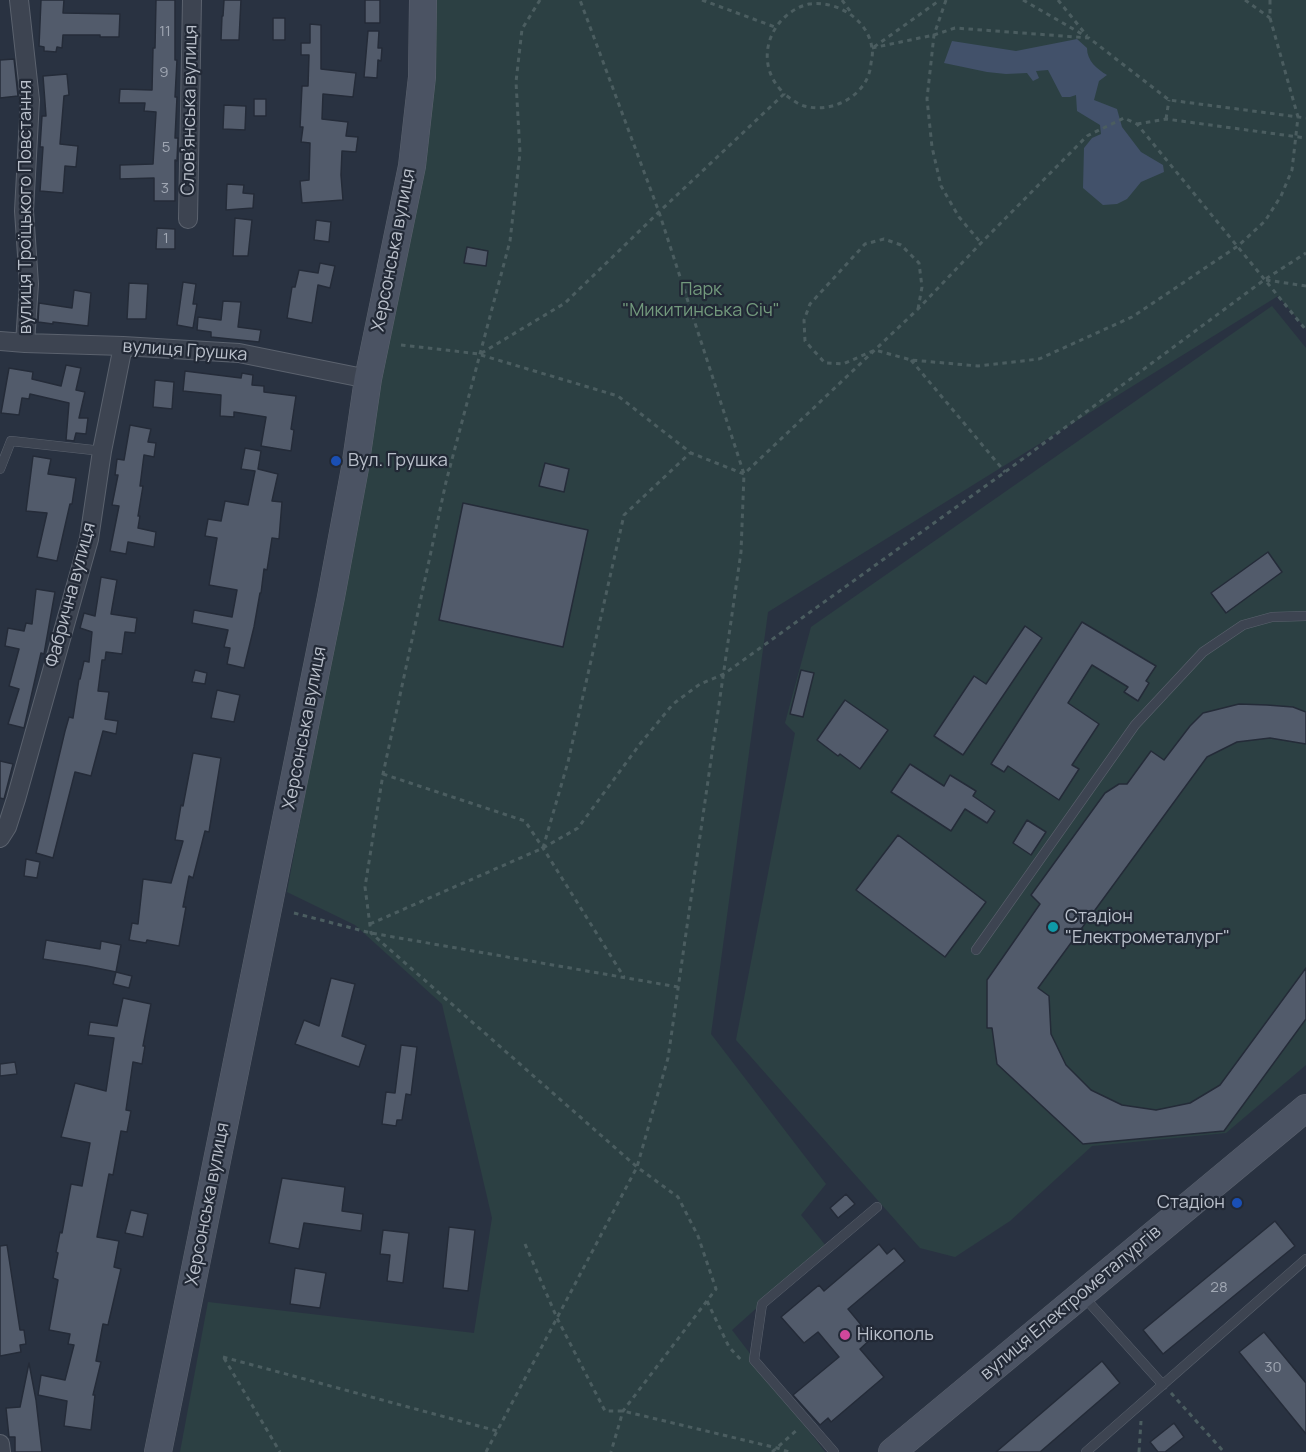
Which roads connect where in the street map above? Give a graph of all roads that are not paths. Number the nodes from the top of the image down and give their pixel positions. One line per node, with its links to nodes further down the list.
1 (19, 0): 6 (street, вулиця Троїцького Повстання)
2 (192, 0): 4 (street, Словʼянська вулиця)
3 (423, 0): 8 (main road, Херсонська вулиця)
4 (188, 219)
5 (0, 340): 6 (street, вулиця Грушка)
6 (25, 343): 7 (street, вулиця Грушка)
7 (123, 346): 8 (street, вулиця Грушка); 9 (street, Фабрична вулиця)
8 (368, 379): 21 (main road, Херсонська вулиця)
9 (102, 451): 10 (lane); 12 (street, Фабрична вулиця)
10 (0, 469)
11 (1306, 616): 13 (lane)
12 (0, 838)
13 (976, 950)
14 (1306, 1108): 17 (main road, вулиця Електрометалургів)
15 (877, 1207): 22 (lane)
16 (1306, 1260): 18 (lane)
17 (1081, 1294): 18 (lane); 23 (main road, вулиця Електрометалургів)
18 (1163, 1385): 24 (lane)
19 (0, 1444): 20 (street)
20 (1, 1452)
21 (158, 1452)
22 (834, 1452)
23 (892, 1452)
24 (1086, 1452)

